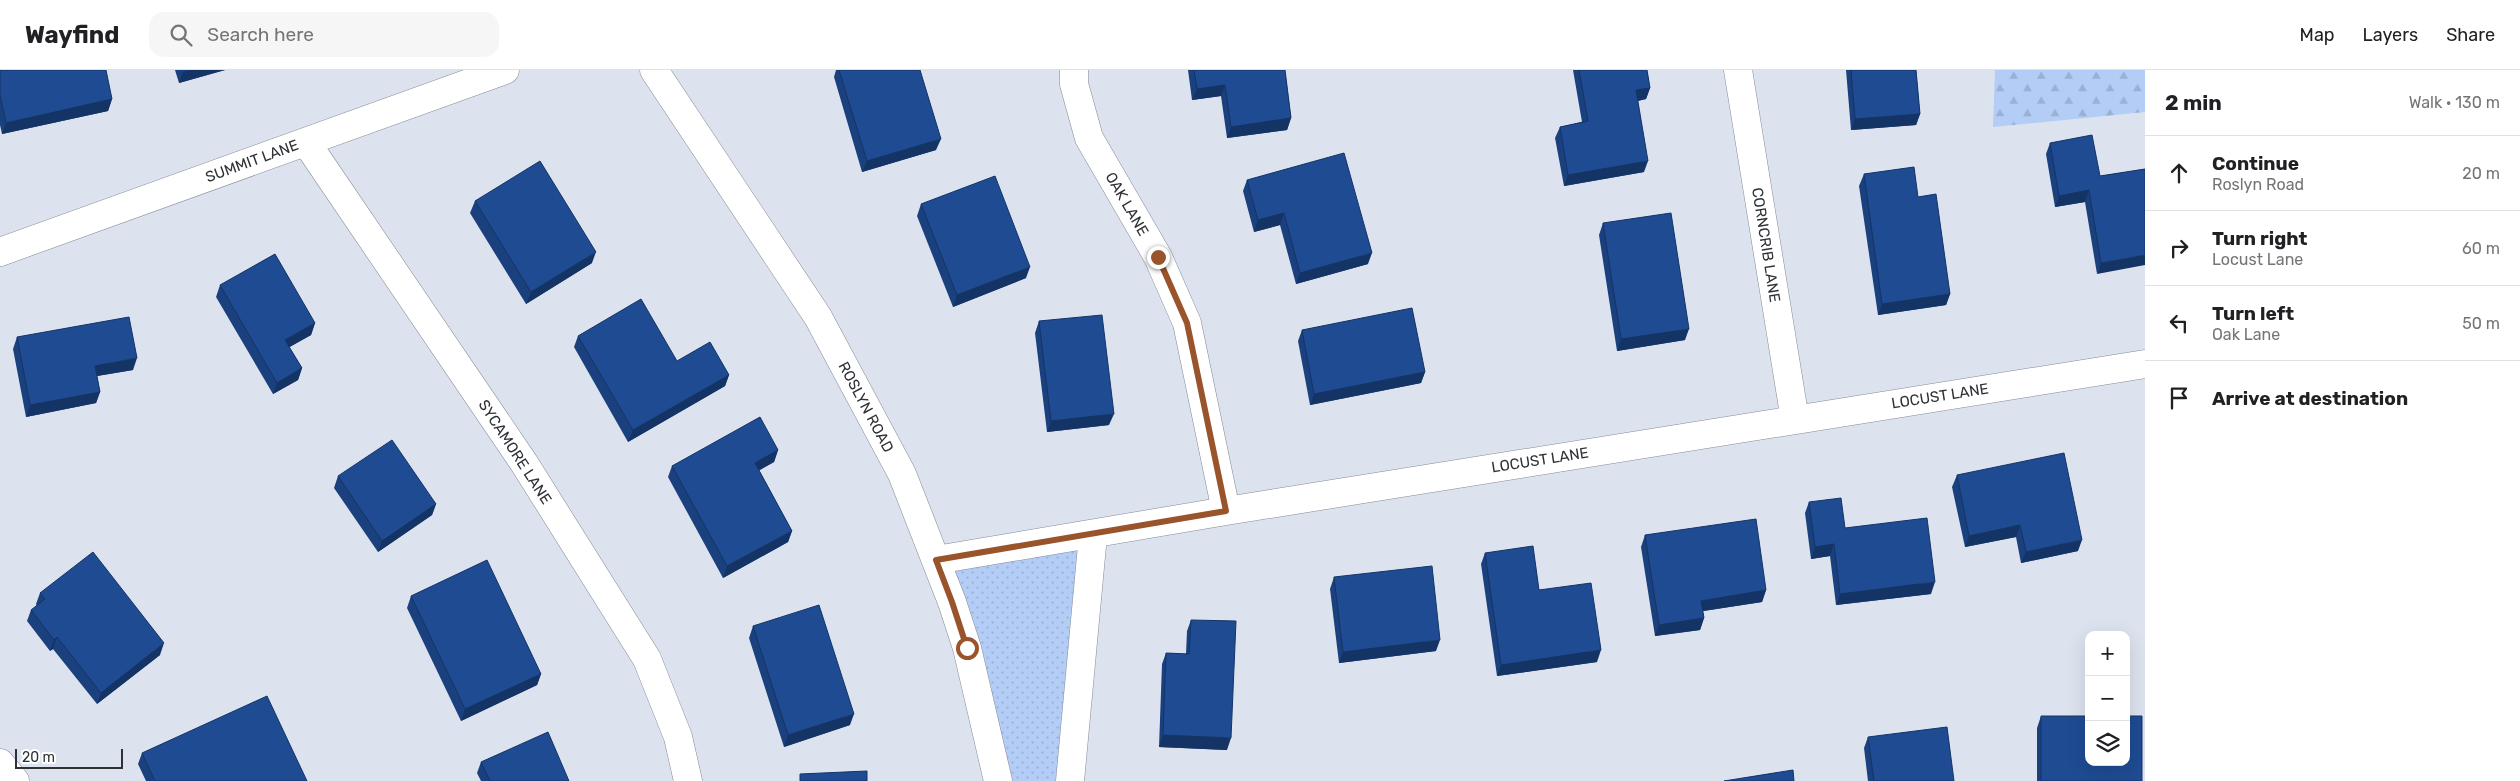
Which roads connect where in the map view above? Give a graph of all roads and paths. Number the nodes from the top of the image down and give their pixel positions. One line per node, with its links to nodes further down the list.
1 (505, 70): 5 (street, SUMMIT LANE)
2 (654, 70): 11 (street, ROSLYN ROAD)
3 (1074, 70): 9 (street, OAK LANE)
4 (1738, 70): 8 (street, CORNCRIB LANE)
5 (306, 142): 6 (street, SUMMIT LANE); 14 (street, SYCAMORE LANE)
6 (0, 252)
7 (2145, 364): 8 (street, LOCUST LANE)
8 (1795, 420): 9 (street, LOCUST LANE)
9 (1226, 511): 10 (street, LOCUST LANE)
10 (1093, 535): 11 (street, LOCUST LANE); 16 (street)
11 (936, 560): 15 (street, ROSLYN ROAD)
12 (0, 763): 13 (street)
13 (16, 781)
14 (688, 781)
15 (998, 781)
16 (1070, 781)

